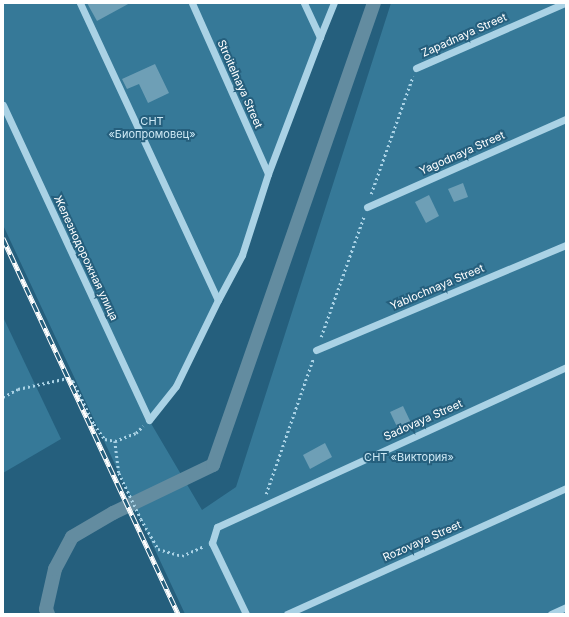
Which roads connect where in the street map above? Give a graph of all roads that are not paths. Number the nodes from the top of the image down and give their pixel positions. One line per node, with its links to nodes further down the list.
1 (80, 3): 13 (street)
2 (192, 3): 10 (street, Stroitelnaya Street)
3 (304, 3): 6 (street)
4 (334, 3): 6 (street)
5 (565, 3): 7 (street, Zapadnaya Street)
6 (320, 37): 10 (street)
7 (416, 68)
8 (3, 105): 13 (street, Железнодорожная улица)
9 (566, 119): 11 (street, Yagodnaya Street)
10 (268, 174): 13 (street)
11 (366, 207)
12 (566, 244): 14 (street, Yablochnaya Street)
13 (218, 300)
14 (316, 350)
15 (566, 367): 18 (street, Sadovaya Street)
16 (566, 488): 19 (street, Rozovaya Street)
17 (566, 607): 20 (street)
18 (246, 614)
19 (287, 614)
20 (551, 614)

